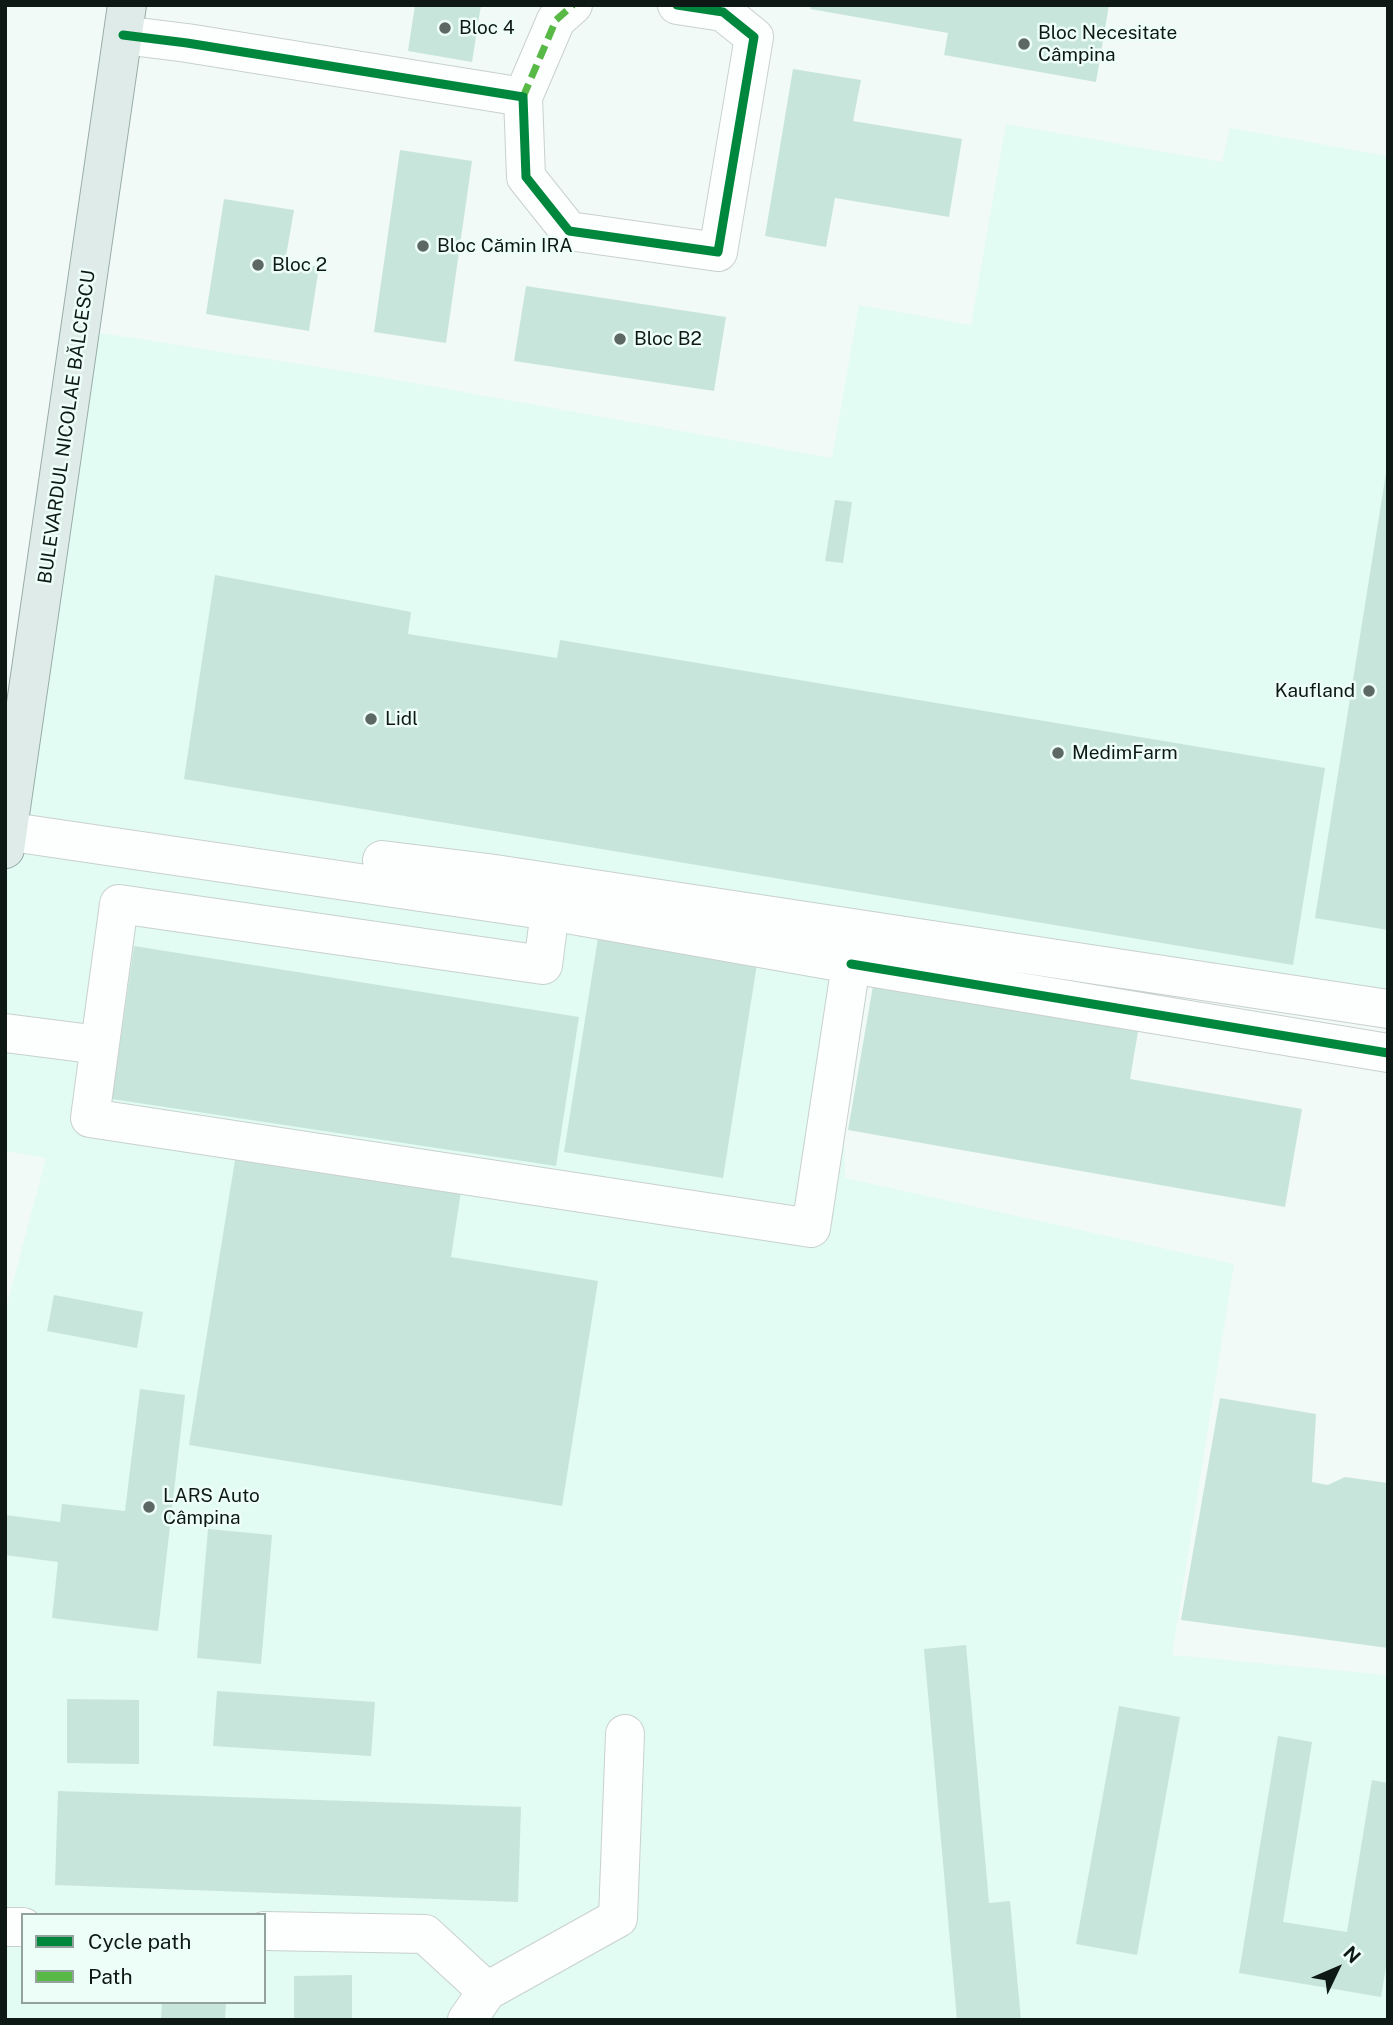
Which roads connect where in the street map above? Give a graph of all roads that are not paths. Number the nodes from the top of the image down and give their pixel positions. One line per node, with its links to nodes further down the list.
1 (573, 5): 4 (street)
2 (677, 5): 4 (street)
3 (125, 20): 4 (street); 5 (main road, BULEVARDUL NICOLAE BĂLCESCU)
4 (523, 97)
5 (7, 831): 6 (street); 10 (street)
6 (127, 849): 7 (street); 8 (street)
7 (118, 904): 8 (street); 12 (street)
8 (551, 911): 9 (street)
9 (851, 964): 12 (street); 13 (street)
10 (1388, 1009)
11 (5, 1033): 12 (street)
12 (99, 1045)
13 (1388, 1053)
14 (625, 1734): 16 (street)
15 (266, 1931): 16 (street)
16 (477, 2005)

